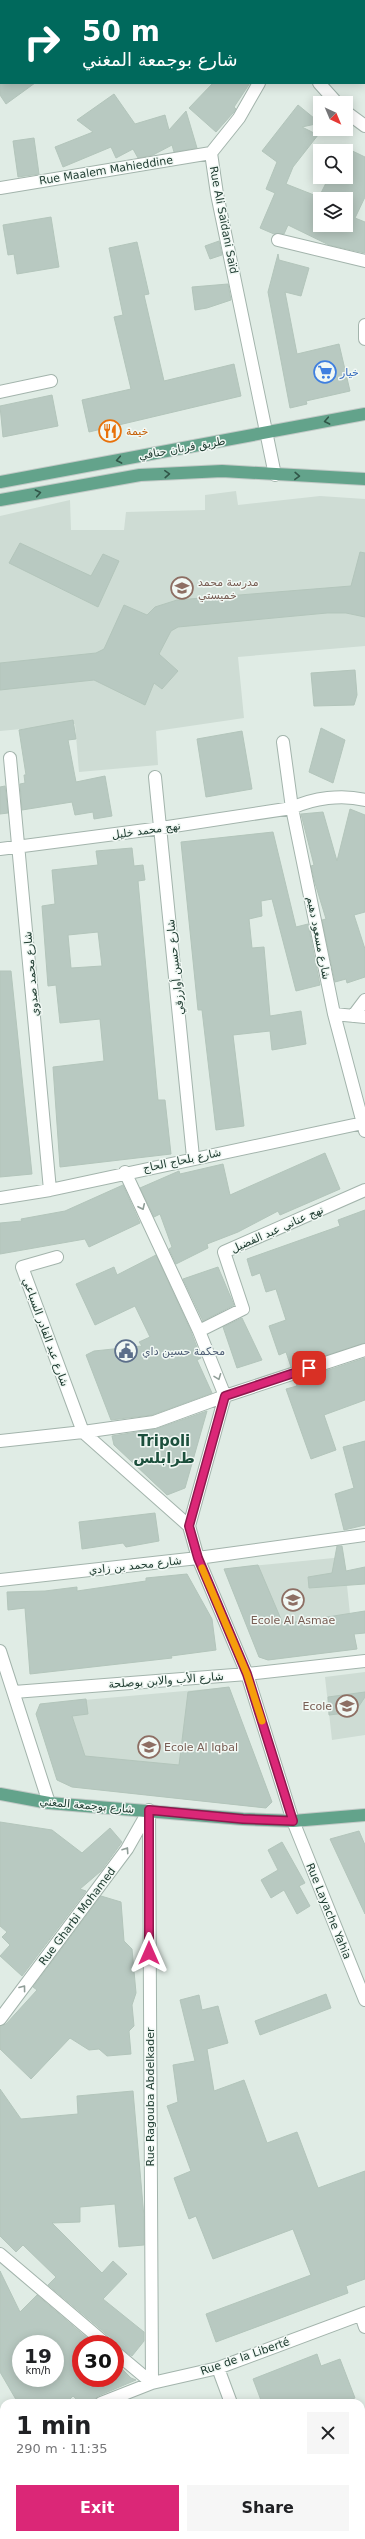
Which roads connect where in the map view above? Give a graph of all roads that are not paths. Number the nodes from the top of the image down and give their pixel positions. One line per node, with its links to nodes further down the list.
1 (258, 84): 6 (street, Rue Ali Saïdani Saïd)
2 (320, 84): 3 (street)
3 (331, 96)
4 (353, 117): 5 (street)
5 (365, 126)
6 (211, 153): 7 (street, Rue Maalem Mahieddine); 15 (street, Rue Ali Saïdani Saïd)
7 (0, 188)
8 (278, 240): 9 (street)
9 (365, 261)
10 (365, 325): 11 (street)
11 (365, 339)
12 (51, 381): 13 (street)
13 (0, 392)
14 (365, 414): 15 (main road, طريق فرنان حنافي, one-way to 15)
15 (268, 433): 16 (street, Rue Ali Saïdani Saïd); 18 (main road, طريق فرنان حنافي, one-way to 18)
16 (275, 475): 17 (main road, طريق فرنان حنافي, one-way to 17); 19 (main road, طريق فرنان حنافي, one-way to 16)
17 (365, 479)
18 (0, 482)
19 (0, 500)
20 (283, 742): 24 (street, شارع مسعود دهيم)
21 (10, 758): 26 (street, شارع محمد صدوي)
22 (155, 777): 25 (street, شارع حسين أوارزقي)
23 (365, 800): 24 (street, نهج محمد خليل)
24 (292, 808): 25 (street, نهج محمد خليل); 29 (street, شارع مسعود دهيم)
25 (161, 828): 26 (street, نهج محمد خليل); 32 (street, شارع حسين أوارزقي)
26 (19, 847): 27 (street, نهج محمد خليل); 34 (street, شارع محمد صدوي)
27 (0, 849)
28 (365, 1000): 30 (street)
29 (334, 1014): 30 (street); 31 (street, شارع مسعود دهيم)
30 (359, 1016)
31 (364, 1127): 32 (street, شارع بلحاج الحاج)
32 (193, 1157): 33 (street, شارع بلحاج الحاج)
33 (126, 1172): 34 (street, شارع بلحاج الحاج); 38 (street, one-way to 38)
34 (50, 1190): 36 (street, شارع بلحاج الحاج)
35 (365, 1190): 38 (street, نهج عناني عبد الفضيل)
36 (0, 1198)
37 (57, 1257): 41 (street, شارع عبد القادر السباعي)
38 (199, 1331): 40 (street, one-way to 40)
39 (365, 1350): 40 (street)
40 (225, 1396): 41 (street); 43 (street)
41 (83, 1432): 42 (street); 43 (street, شارع عبد القادر السباعي)
42 (0, 1441)
43 (189, 1526): 45 (street)
44 (365, 1535): 45 (street, شارع محمد بن زادي)
45 (198, 1558): 46 (street, شارع محمد بن زادي); 49 (street)
46 (0, 1580)
47 (0, 1651): 50 (street)
48 (365, 1661): 49 (street, شارع الأب والابن بوصلحة)
49 (247, 1674): 50 (street, شارع الأب والابن بوصلحة); 55 (street)
50 (14, 1692): 52 (street)
51 (0, 1794): 52 (main road, شارع بوجمعة المغني)
52 (49, 1803): 53 (main road, شارع بوجمعة المغني)
53 (149, 1810): 55 (main road, شارع بوجمعة المغني); 57 (street, Rue Gharbi Mohamed, one-way to 53); 64 (street, Rue Ragouba Abdelkader)
54 (365, 1815): 55 (main road, شارع بوجمعة المغني)
55 (293, 1821): 56 (street, Rue Layache Yahia)
56 (365, 2000)
57 (0, 2019)
58 (0, 2254): 61 (street)
59 (363, 2314): 60 (street); 63 (street, Rue de la Liberté)
60 (365, 2327)
61 (95, 2335)
62 (124, 2360): 64 (street)
63 (218, 2368): 64 (street, Rue de la Liberté); 66 (street)
64 (152, 2383): 65 (street, Rue de la Liberté)
65 (111, 2399)
66 (230, 2399)

